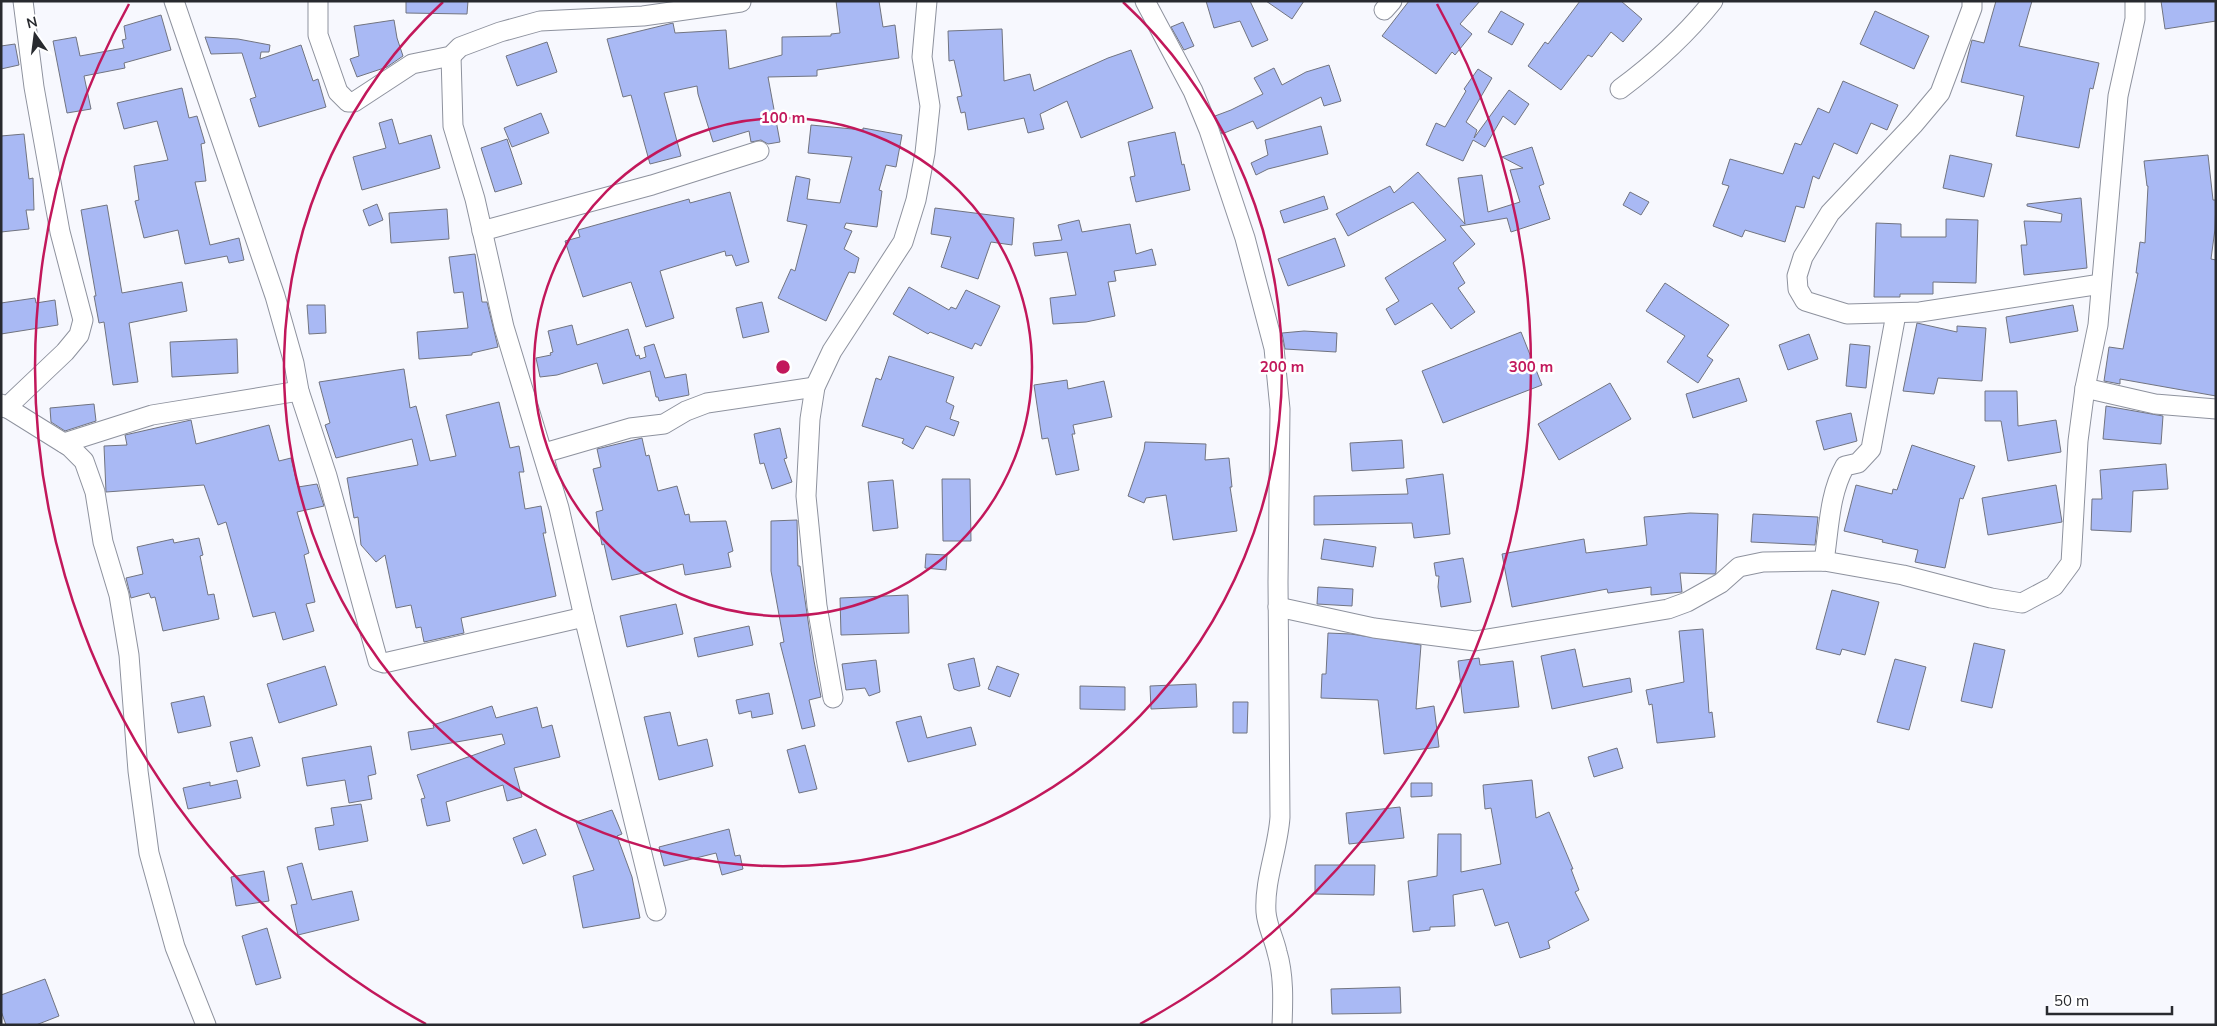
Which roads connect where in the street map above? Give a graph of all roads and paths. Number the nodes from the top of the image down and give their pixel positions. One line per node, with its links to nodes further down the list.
1 (23, 1): 19 (street)
2 (174, 1): 18 (street)
3 (318, 1): 10 (street)
4 (927, 1): 16 (street)
5 (1145, 1): 24 (street)
6 (1713, 1): 11 (street)
7 (1972, 1): 15 (street)
8 (2135, 1): 14 (street)
9 (741, 2): 10 (street)
10 (451, 56): 13 (street)
11 (1620, 89)
12 (759, 151): 13 (street)
13 (482, 231): 22 (street)
14 (2101, 284): 15 (street); 17 (street)
15 (1896, 314): 23 (street)
16 (814, 387): 22 (street); 26 (street)
17 (2085, 388): 20 (street); 23 (street)
18 (299, 391): 21 (street); 25 (street)
19 (4, 406): 21 (street)
20 (2216, 409)
21 (64, 442): 28 (street)
22 (544, 453): 25 (street)
23 (1824, 561): 24 (street)
24 (1278, 607): 29 (street)
25 (584, 617): 27 (street)
26 (833, 698)
27 (656, 910)
28 (206, 1025)
29 (1282, 1025)

